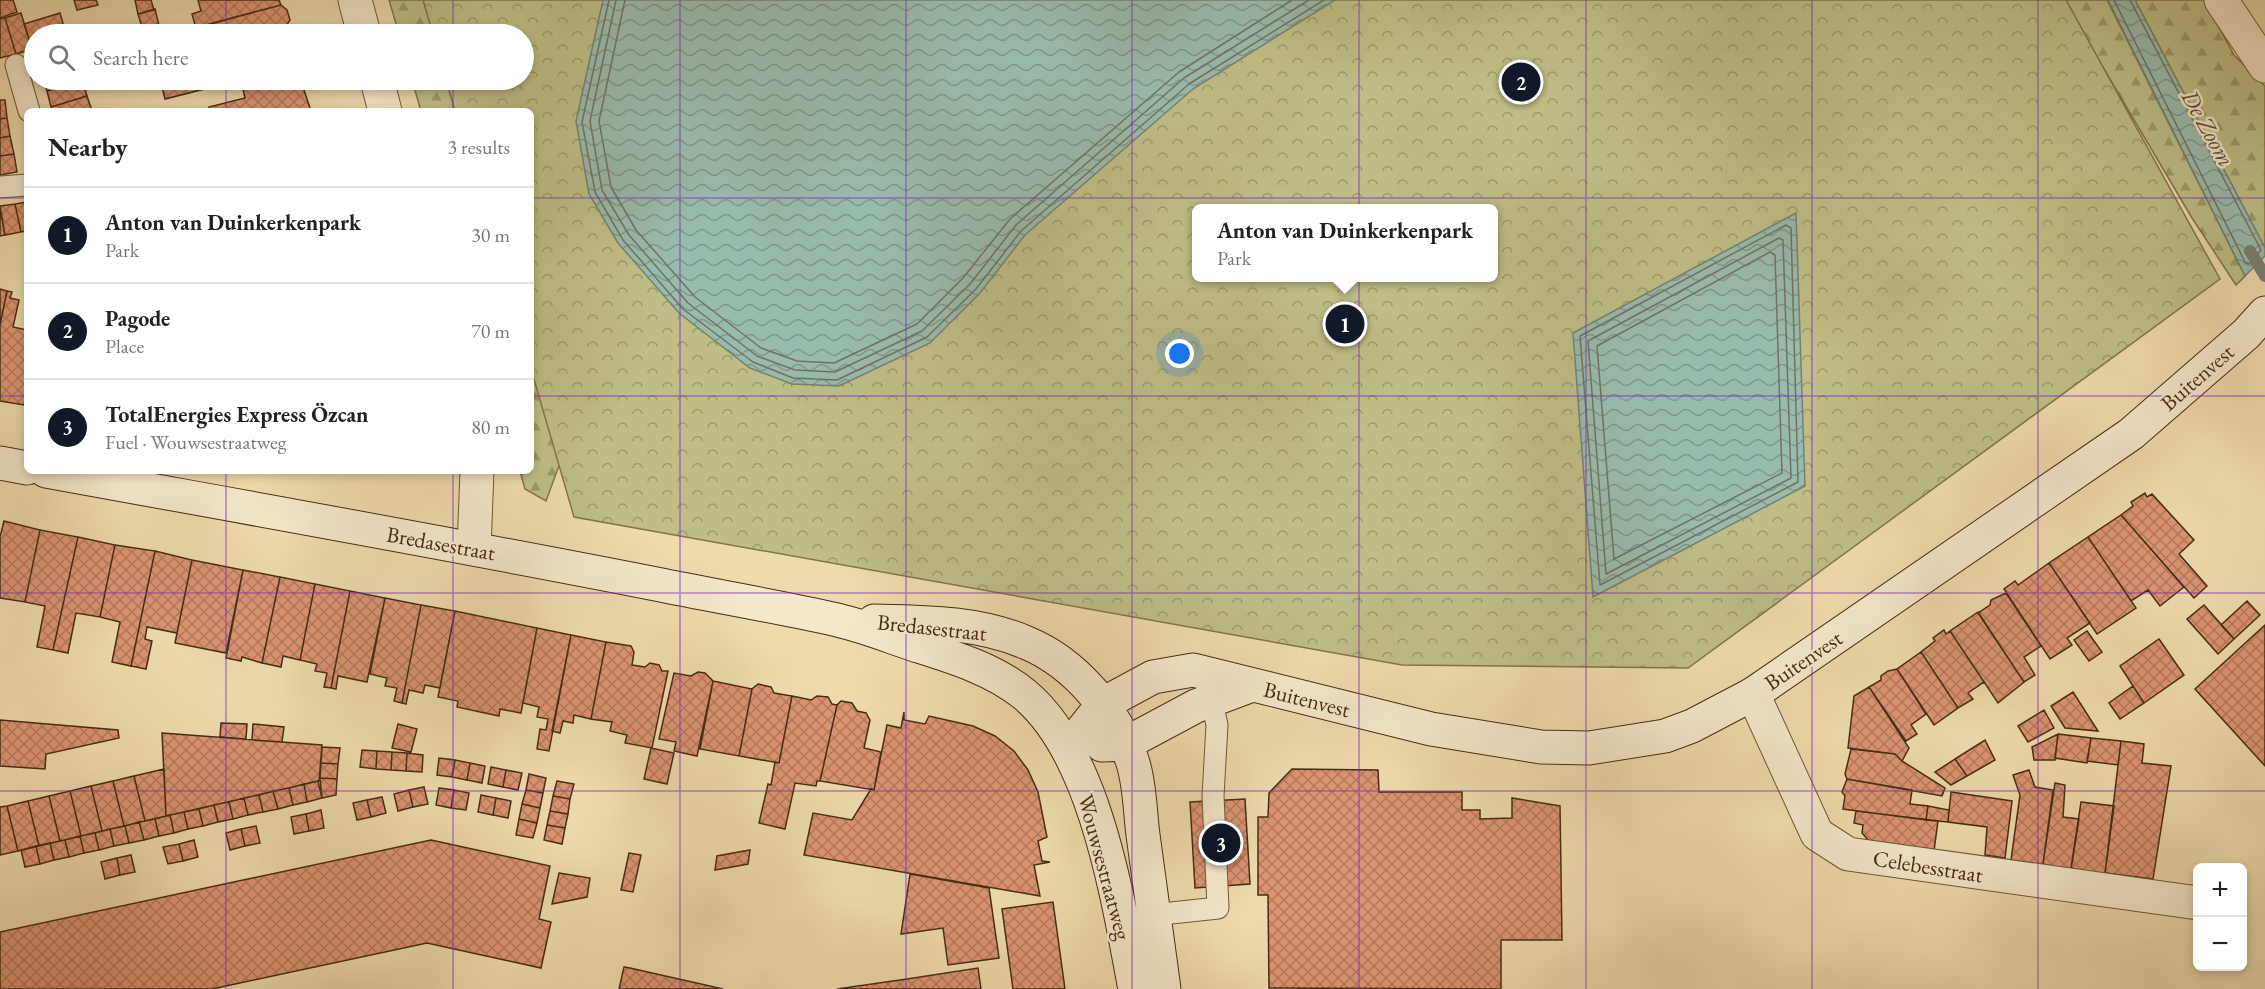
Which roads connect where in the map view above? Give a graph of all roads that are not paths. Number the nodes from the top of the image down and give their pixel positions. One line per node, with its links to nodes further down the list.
1 (355, 0): 3 (street)
2 (2221, 0): 5 (street)
3 (361, 24)
4 (16, 65): 7 (lane)
5 (2265, 66)
6 (380, 90): 8 (street)
7 (27, 108)
8 (385, 108)
9 (24, 185): 10 (lane)
10 (0, 187)
11 (2262, 316): 19 (street, Buitenvest)
12 (0, 463): 13 (street)
13 (24, 467)
14 (62, 474): 16 (street, Bredasestraat)
15 (477, 474): 16 (street)
16 (474, 549): 17 (street, Bredasestraat)
17 (836, 620): 20 (street, Bredasestraat); 22 (street, Bredasestraat)
18 (1209, 686): 19 (street, Buitenvest); 20 (street, Buitenvest); 21 (street); 24 (lane)
19 (1753, 694): 23 (street, Celebesstraat)
20 (1102, 704): 21 (street, Bredasestraat); 22 (street, Buitenvest)
21 (1125, 744): 22 (street); 24 (street, Wouwsestraatweg)
22 (1068, 748): 25 (street, Wouwsestraatweg)
23 (2193, 902)
24 (1154, 914): 25 (lane); 27 (street, Wouwsestraatweg)
25 (1122, 919): 26 (street, Wouwsestraatweg)
26 (1135, 989)
27 (1164, 989)

